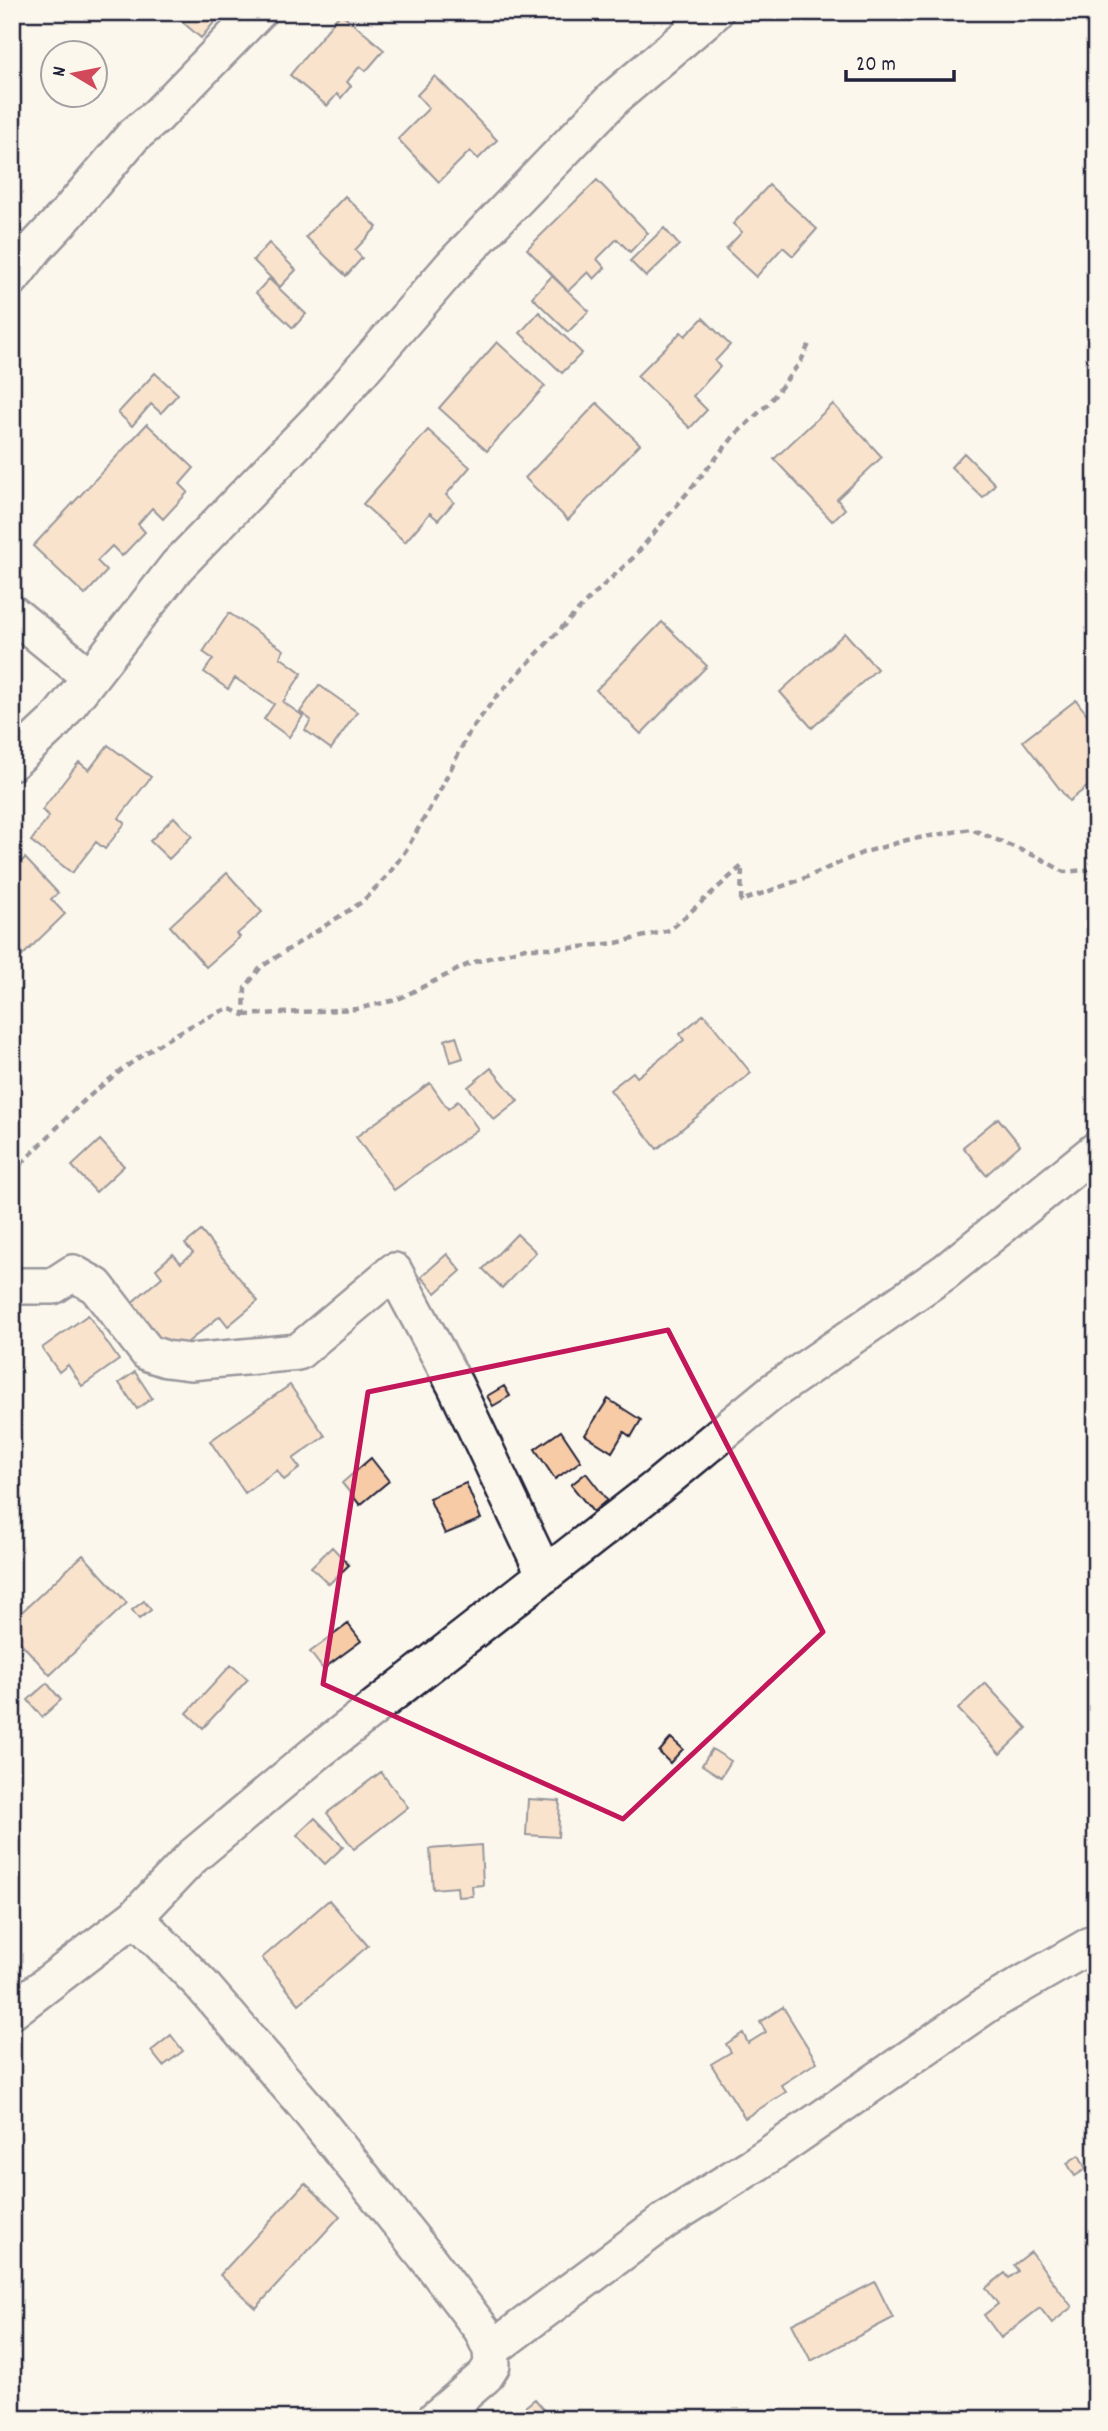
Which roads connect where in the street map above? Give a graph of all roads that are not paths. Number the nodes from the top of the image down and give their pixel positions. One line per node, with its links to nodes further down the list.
1 (258, 12): 3 (street)
2 (715, 12): 5 (street)
3 (12, 278)
4 (12, 612): 5 (street)
5 (90, 677): 6 (street)
6 (12, 762)
7 (1096, 1150): 9 (street)
8 (12, 1286): 9 (street)
9 (545, 1575): 10 (street)
10 (135, 1917): 12 (street); 13 (street)
11 (1096, 1942): 13 (street)
12 (12, 2011)
13 (491, 2350): 14 (street)
14 (435, 2419)

